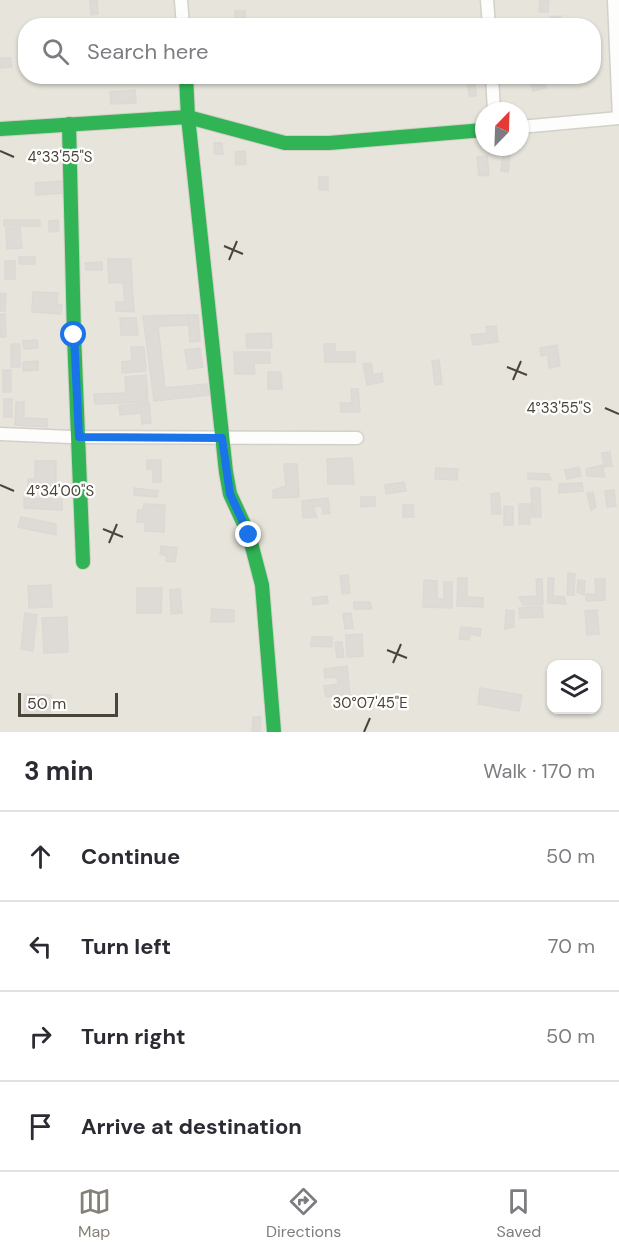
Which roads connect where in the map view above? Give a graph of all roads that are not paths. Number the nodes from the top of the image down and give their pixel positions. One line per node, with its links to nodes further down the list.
1 (182, 0): 4 (street)
2 (487, 0): 5 (street)
3 (614, 0): 10 (street)
4 (183, 18)
5 (488, 18)
6 (186, 84): 9 (street)
7 (492, 84): 8 (street)
8 (493, 102)
9 (188, 117): 11 (street); 14 (street); 17 (street)
10 (619, 118): 12 (street)
11 (69, 124): 13 (street); 16 (street)
12 (529, 126)
13 (0, 129)
14 (475, 131)
15 (0, 434): 16 (street)
16 (79, 437): 17 (street); 19 (street)
17 (222, 438): 18 (street); 20 (street)
18 (357, 438)
19 (83, 562)
20 (274, 732)

